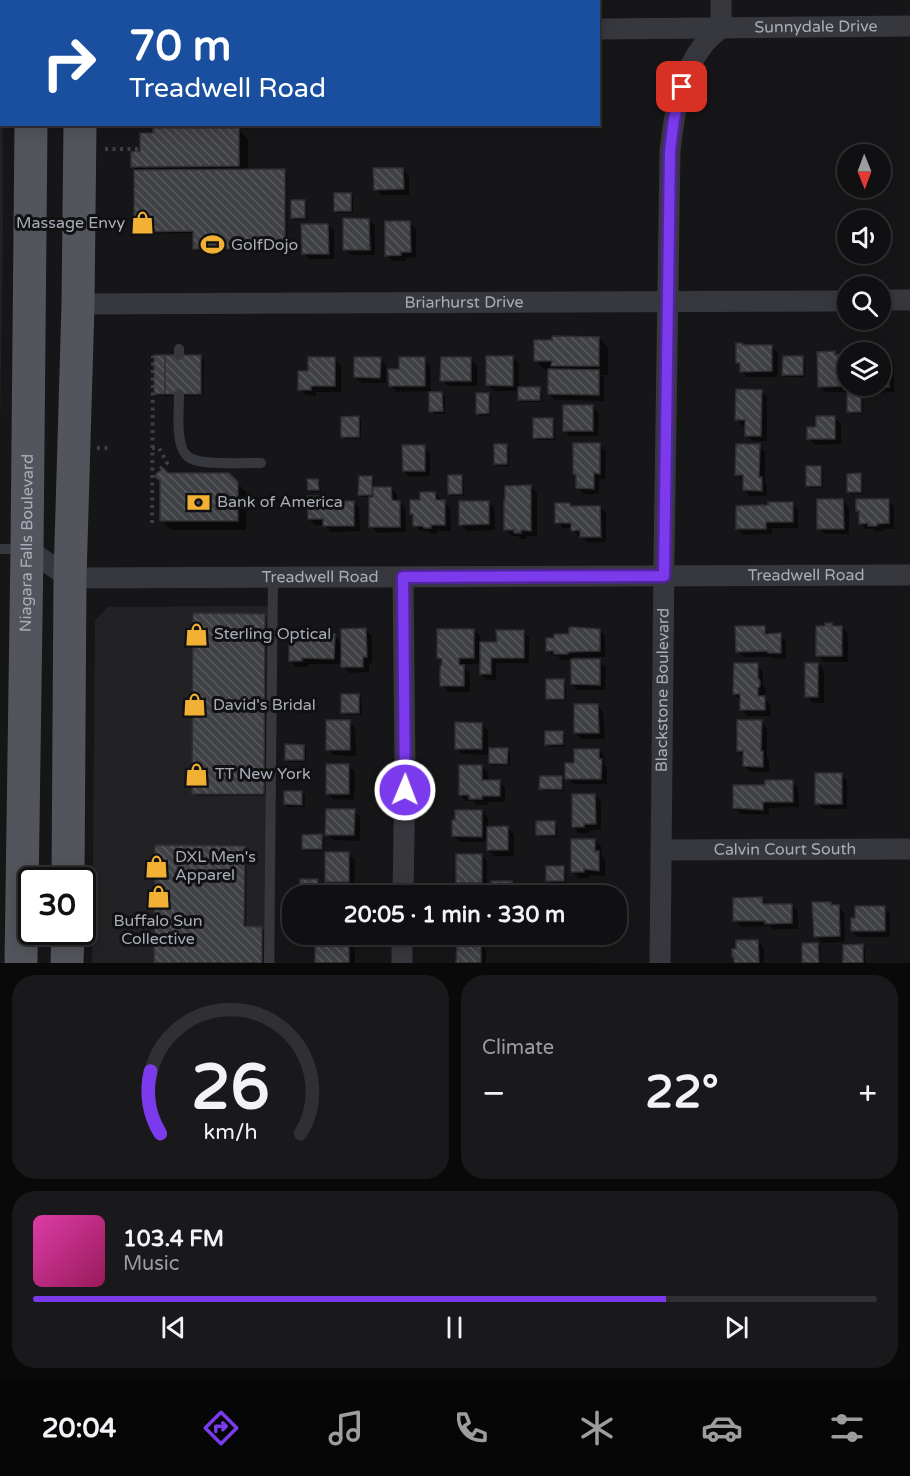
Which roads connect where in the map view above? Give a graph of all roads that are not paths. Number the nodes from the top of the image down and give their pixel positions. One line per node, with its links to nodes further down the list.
1 (721, 0): 3 (street)
2 (910, 27): 3 (street, Sunnydale Drive)
3 (721, 28): 4 (street, Sunnydale Drive); 10 (street, Blackstone Boulevard)
4 (600, 29)
5 (31, 126): 14 (main road, Niagara Falls Boulevard)
6 (80, 126): 11 (main road)
7 (891, 300): 8 (street)
8 (910, 300)
9 (837, 301): 10 (street, Briarhurst Drive)
10 (668, 302): 11 (street, Briarhurst Drive); 16 (street, Blackstone Boulevard)
11 (78, 304): 19 (main road)
12 (179, 394): 13 (lane)
13 (261, 463)
14 (14, 549): 19 (street); 26 (main road, Niagara Falls Boulevard)
15 (910, 574): 16 (street, Treadwell Road)
16 (664, 576): 18 (street, Treadwell Road); 21 (street, Blackstone Boulevard)
17 (273, 577): 18 (street, Treadwell Road); 19 (street, Treadwell Road); 28 (lane)
18 (403, 577): 23 (street)
19 (70, 578): 22 (main road)
20 (910, 849): 21 (street, Calvin Court South)
21 (661, 850): 30 (street, Blackstone Boulevard)
22 (68, 867)
23 (403, 885)
24 (68, 945): 27 (main road)
25 (402, 945): 29 (street)
26 (21, 963)
27 (67, 963)
28 (269, 963)
29 (402, 963)
30 (660, 963)

